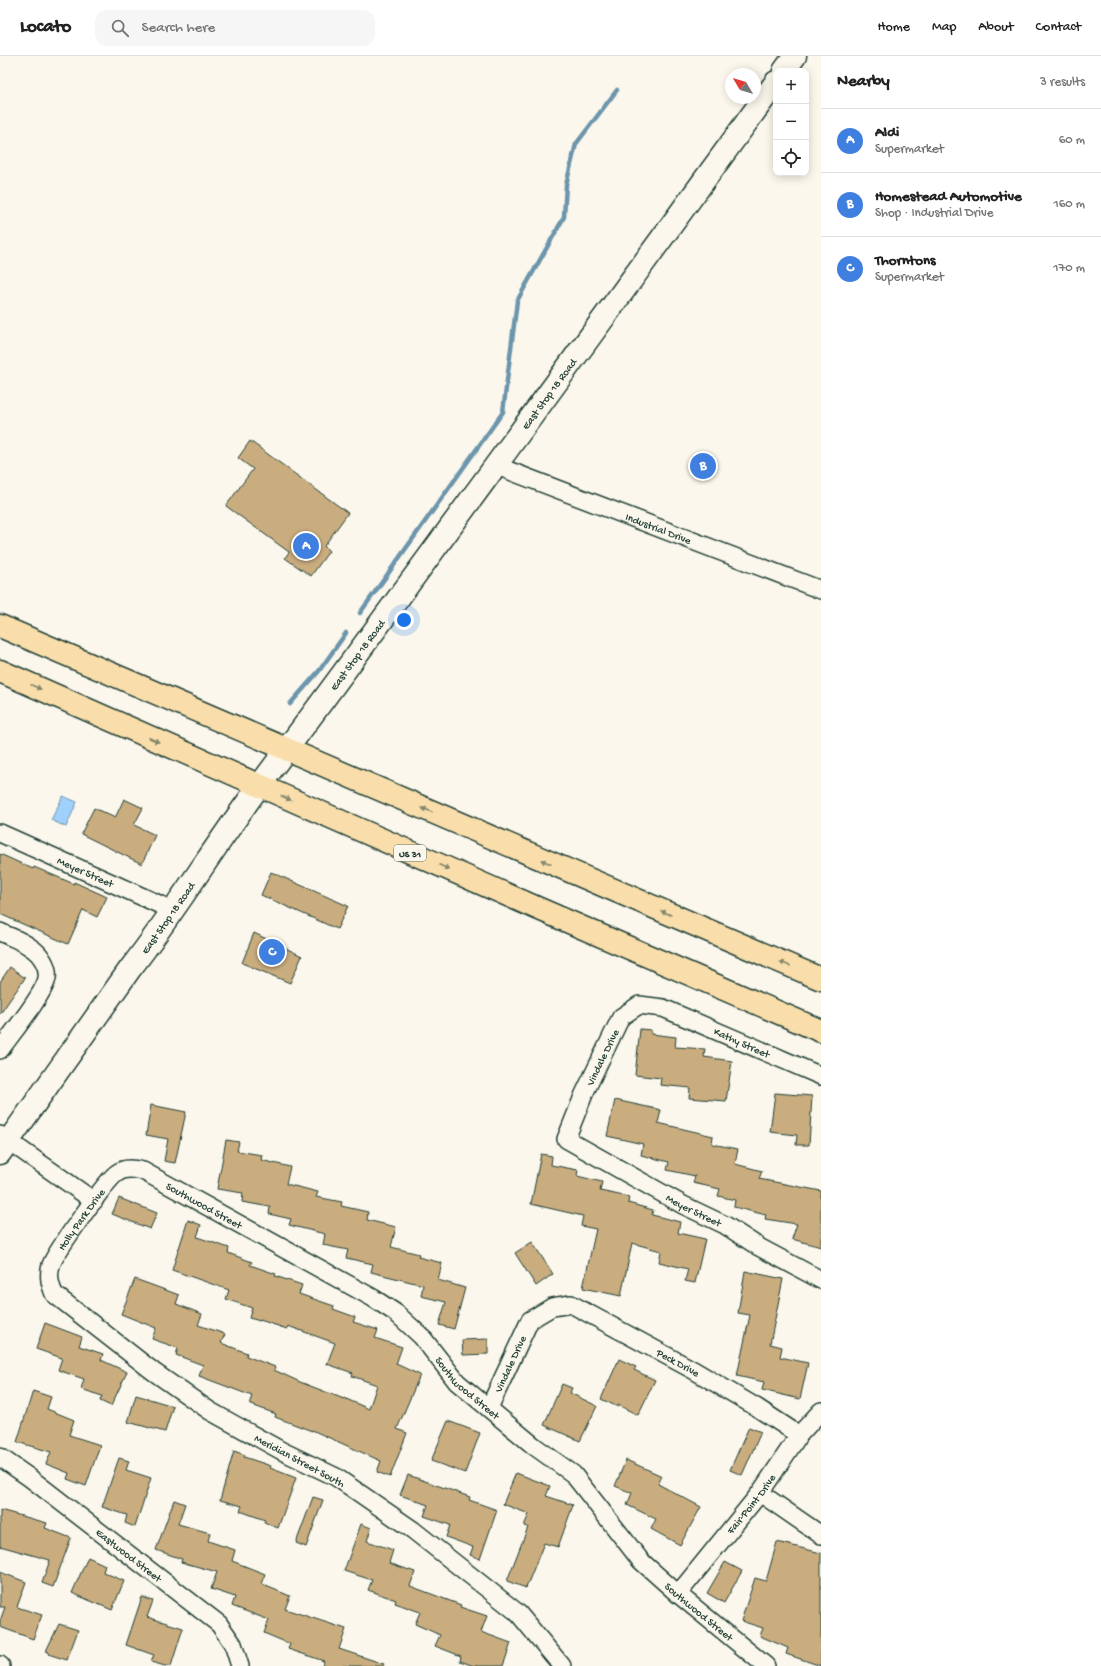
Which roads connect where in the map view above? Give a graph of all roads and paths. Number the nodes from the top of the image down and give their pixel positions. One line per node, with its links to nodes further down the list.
1 (795, 56): 2 (street)
2 (786, 68)
3 (773, 86): 4 (street, East Stop 18 Road)
4 (497, 466): 5 (street, Industrial Drive); 8 (street, East Stop 18 Road)
5 (821, 590)
6 (0, 626): 8 (main road)
7 (0, 671): 9 (main road, US 31, one-way to 9)
8 (286, 750): 9 (street, East Stop 18 Road); 13 (main road, one-way to 8)
9 (259, 786): 11 (street, East Stop 18 Road); 15 (main road, US 31, one-way to 15)
10 (0, 833): 11 (street, Meyer Street)
11 (172, 910): 19 (street, East Stop 18 Road)
12 (0, 932): 16 (street)
13 (821, 979)
14 (663, 1008): 17 (street, Kathy Street); 18 (street, Vindale Drive)
15 (821, 1031)
16 (0, 1050)
17 (821, 1076)
18 (566, 1139): 22 (street, Meyer Street)
19 (3, 1143): 21 (street)
20 (128, 1168): 21 (street, Holly Park Drive); 25 (street, Southwood Street)
21 (94, 1201): 23 (street, Holly Park Drive)
22 (821, 1280)
23 (49, 1282): 33 (street, Meridian Street South)
24 (552, 1308): 25 (street, Vindale Drive); 27 (street, Peck Drive)
25 (489, 1408): 31 (street, Southwood Street)
26 (821, 1411): 27 (street, Fair-Point Drive)
27 (799, 1435): 29 (street, Fair-Point Drive)
28 (0, 1457): 32 (street, Eastwood Street)
29 (760, 1493): 30 (street); 31 (street, Fair-Point Drive)
30 (821, 1535)
31 (678, 1594): 34 (street, Southwood Street)
32 (240, 1666)
33 (562, 1666)
34 (766, 1666)

